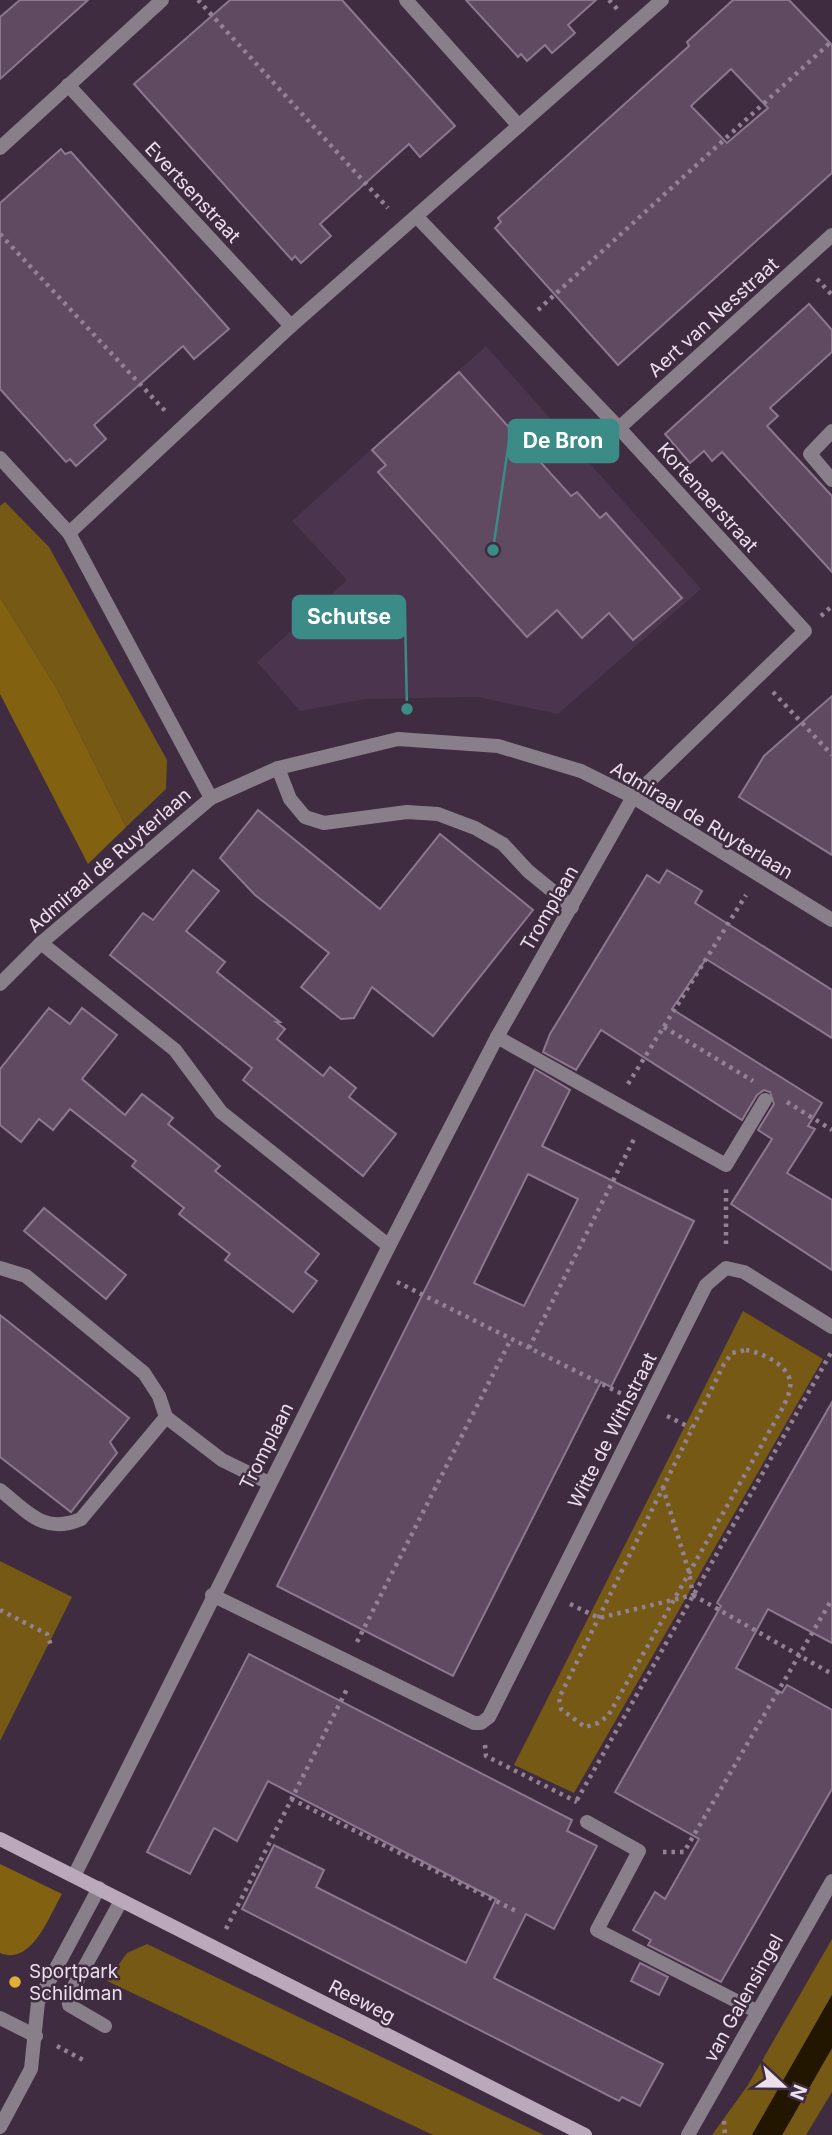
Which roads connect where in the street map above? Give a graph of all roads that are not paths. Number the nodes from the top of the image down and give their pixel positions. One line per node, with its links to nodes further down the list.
1 (162, 0): 4 (street)
2 (406, 0): 5 (street)
3 (662, 0): 5 (street)
4 (68, 85): 6 (street); 9 (street, Evertsenstraat)
5 (519, 126): 7 (street)
6 (0, 148)
7 (417, 216): 9 (street); 10 (street, Kortenaerstraat)
8 (832, 235): 10 (street, Aert van Nesstraat)
9 (291, 326): 14 (street)
10 (619, 428): 16 (street, Kortenaerstraat)
11 (832, 431): 13 (street)
12 (3, 467): 14 (street)
13 (832, 480)
14 (69, 533): 17 (street)
15 (278, 768): 16 (street, Admiraal de Ruyterlaan); 17 (street, Admiraal de Ruyterlaan); 18 (street)
16 (633, 797): 18 (street, Tromplaan); 19 (street, Admiraal de Ruyterlaan)
17 (211, 798): 20 (street, Admiraal de Ruyterlaan)
18 (572, 908): 22 (street, Tromplaan)
19 (832, 920)
20 (41, 943): 21 (street, Admiraal de Ruyterlaan); 24 (street)
21 (0, 984)
22 (497, 1037): 23 (street); 24 (street, Tromplaan)
23 (765, 1100)
24 (388, 1246): 28 (street, Tromplaan)
25 (0, 1265): 27 (street)
26 (832, 1328): 30 (street, Witte de Withstraat)
27 (166, 1417): 28 (street); 29 (street)
28 (269, 1483): 30 (street, Tromplaan)
29 (0, 1490)
30 (212, 1595): 33 (street, Tromplaan)
31 (587, 1822): 37 (street, van Galensingel)
32 (0, 1839): 33 (main road, Reeweg)
33 (74, 1876): 35 (main road, Reeweg)
34 (832, 1881): 37 (street, van Galensingel)
35 (99, 1888): 36 (main road, Reeweg); 40 (street)
36 (121, 1901): 39 (street); 42 (main road, Reeweg)
37 (756, 2011): 43 (street, van Galensingel)
38 (0, 2018): 40 (street)
39 (105, 2025)
40 (36, 2036): 41 (street)
41 (0, 2127)
42 (585, 2135)
43 (688, 2135)

